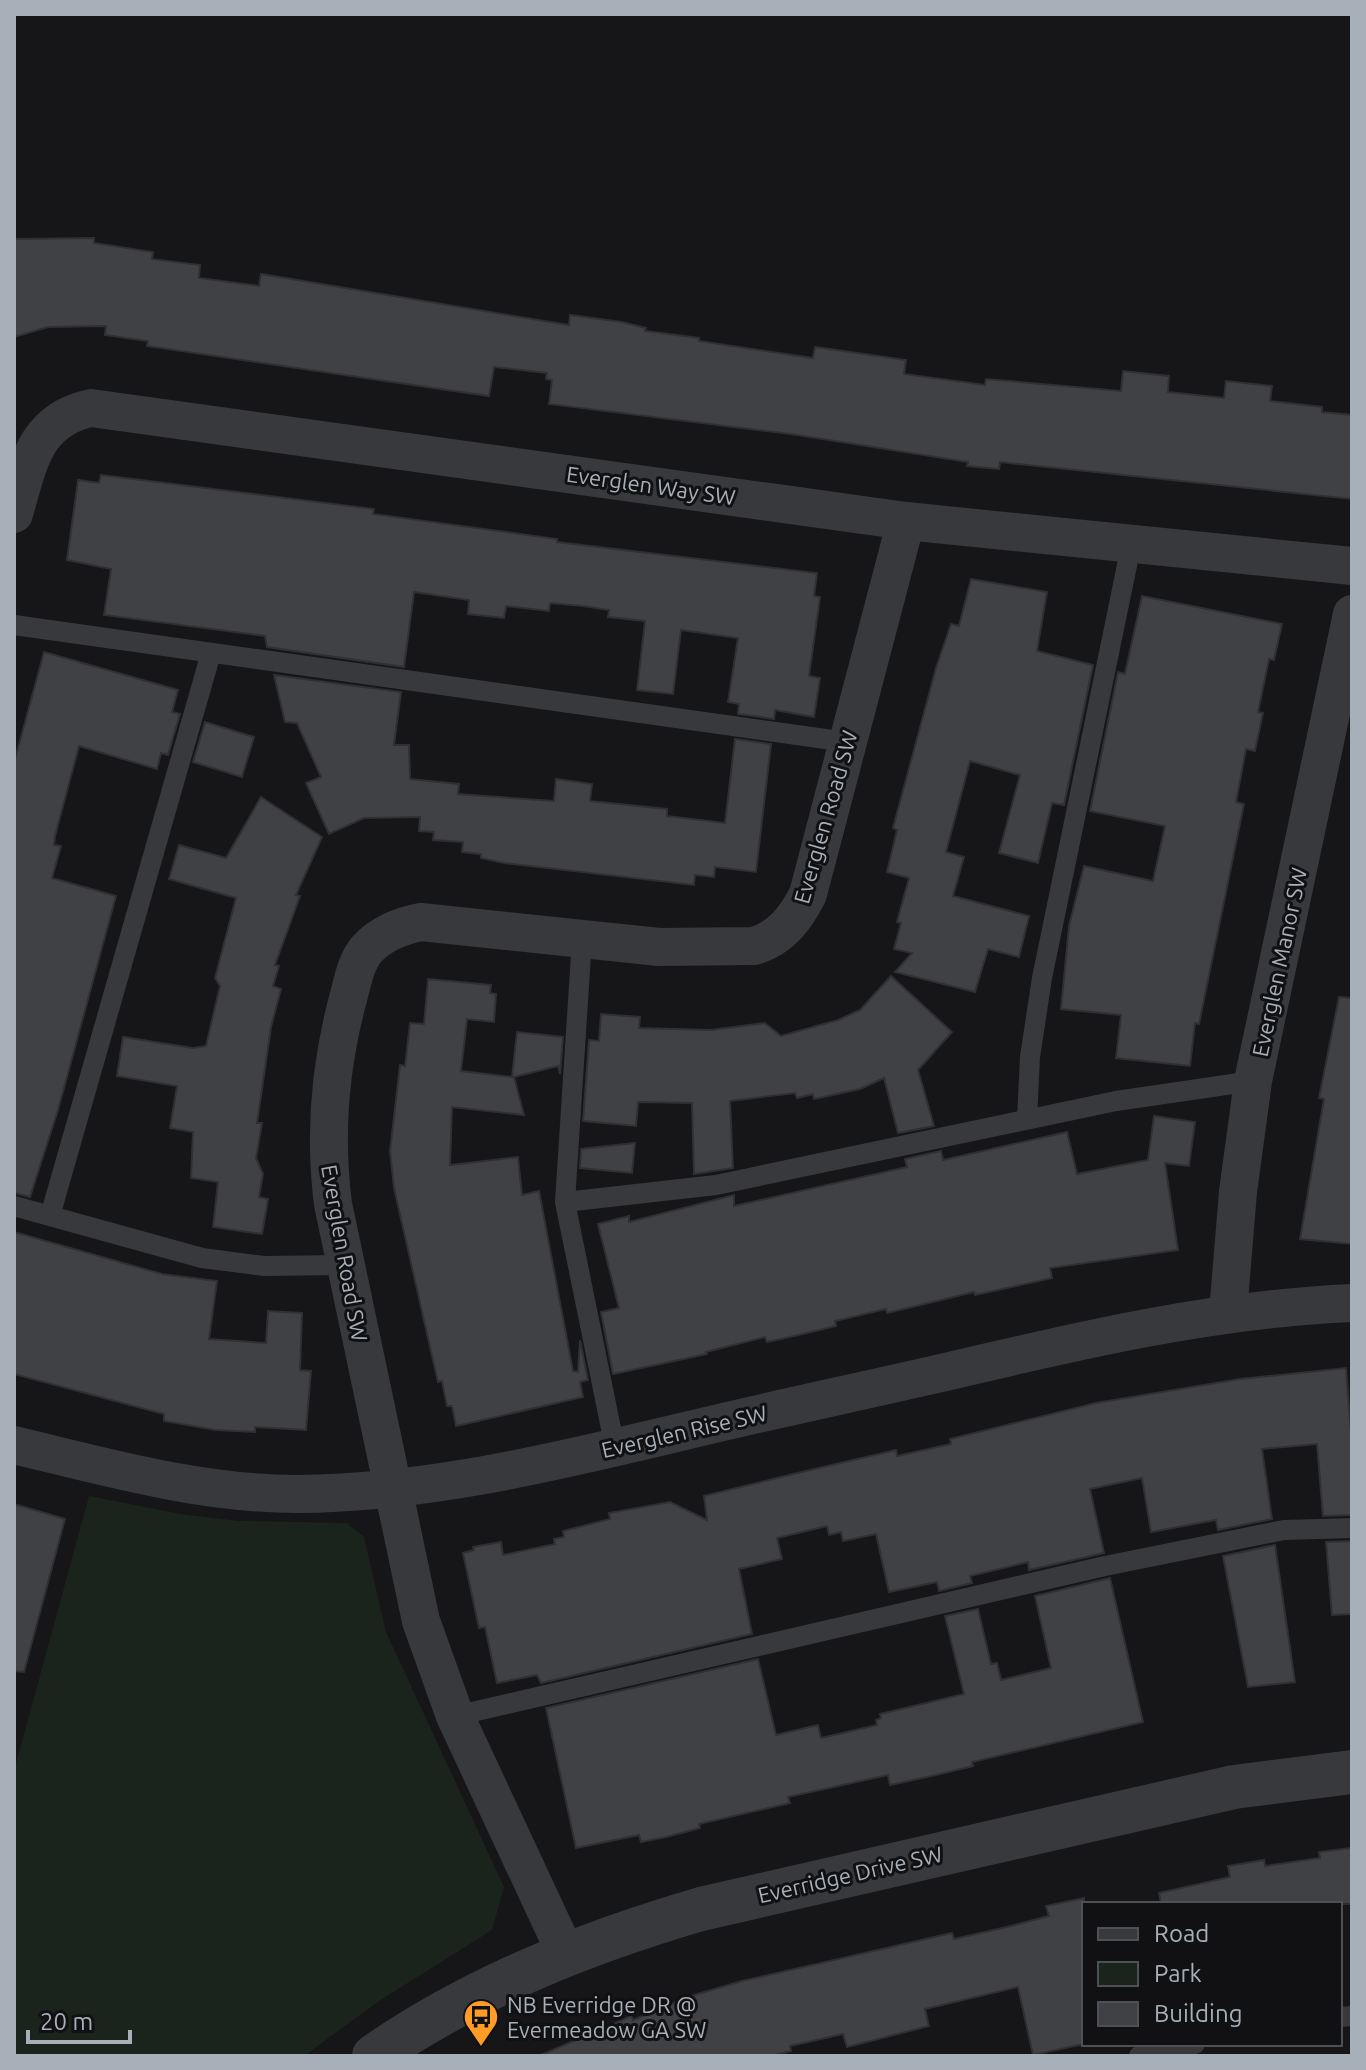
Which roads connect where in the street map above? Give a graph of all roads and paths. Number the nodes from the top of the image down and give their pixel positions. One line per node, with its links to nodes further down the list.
1 (14, 514): 2 (street, Everglen Way SW)
2 (906, 521): 3 (street, Everglen Way SW); 8 (street, Everglen Road SW)
3 (1131, 546): 4 (street, Everglen Way SW); 11 (lane)
4 (1352, 566)
5 (1352, 614): 10 (street, Everglen Manor SW)
6 (14, 625): 7 (lane)
7 (211, 653): 8 (lane); 14 (lane)
8 (847, 742): 9 (street, Everglen Road SW)
9 (582, 939): 12 (lane); 15 (street, Everglen Road SW)
10 (1253, 1081): 11 (lane); 17 (street, Everglen Manor SW)
11 (1027, 1119): 12 (lane)
12 (565, 1202): 19 (lane)
13 (14, 1206): 14 (lane)
14 (50, 1216): 15 (lane)
15 (344, 1265): 20 (street, Everglen Road SW)
16 (1352, 1303): 17 (street, Everglen Rise SW)
17 (1228, 1313): 19 (street, Everglen Rise SW)
18 (14, 1445): 20 (street, Everglen Rise SW)
19 (615, 1448): 20 (street, Everglen Rise SW)
20 (393, 1489): 22 (street, Everglen Road SW)
21 (1352, 1528): 22 (lane)
22 (455, 1716): 24 (street, Everglen Road SW)
23 (1352, 1772): 24 (street, Everridge Drive SW)
24 (566, 1954): 26 (street, Everridge Drive SW)
25 (1186, 2046): 27 (lane)
26 (374, 2056)
27 (1139, 2056)

